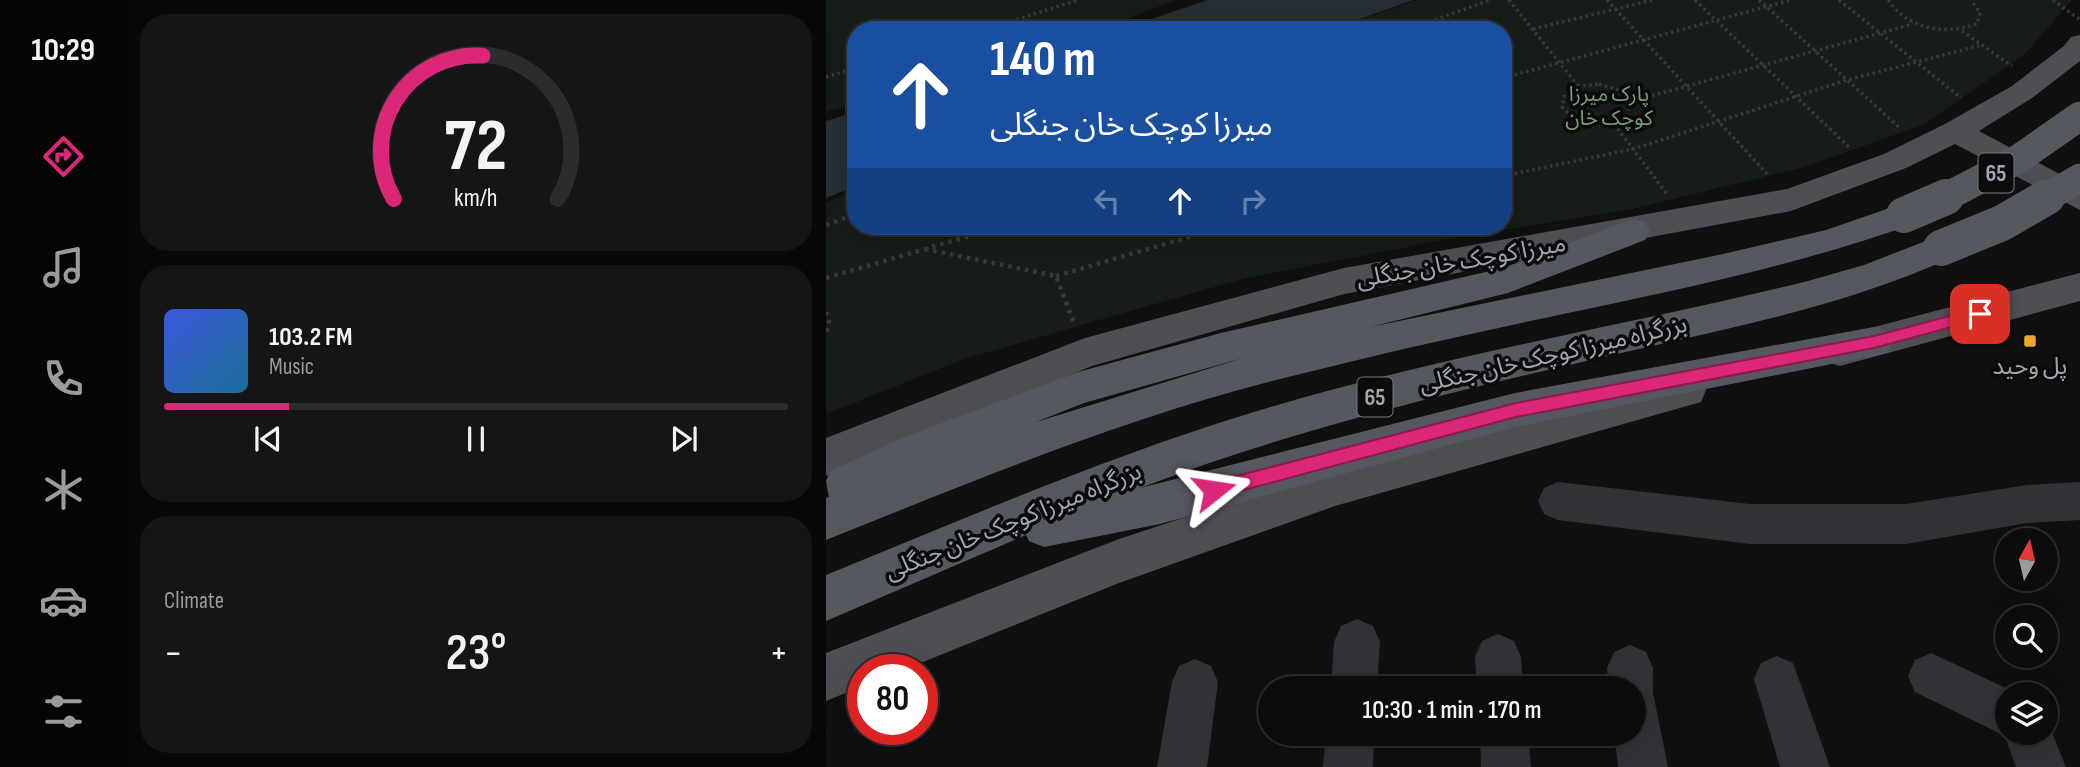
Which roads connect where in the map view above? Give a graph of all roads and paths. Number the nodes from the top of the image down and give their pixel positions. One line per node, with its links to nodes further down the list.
1 (1079, 0): 17 (path)
2 (1490, 0): 18 (path)
3 (1510, 0): 20 (path)
4 (1607, 0): 14 (path)
5 (1653, 0): 14 (path)
6 (1695, 0): 16 (path)
7 (1759, 0): 13 (path)
8 (1791, 0): 13 (path)
9 (1839, 0): 22 (path)
10 (1888, 0): 19 (path)
11 (1971, 0): 21 (path)
12 (2053, 0): 15 (path)
13 (1766, 6): 16 (path); 26 (path)
14 (1616, 10): 20 (path); 23 (path)
15 (2080, 19)
16 (1714, 20): 23 (path); 29 (path)
17 (1011, 21)
18 (1432, 21)
19 (1913, 24): 21 (path); 22 (path)
20 (1533, 29): 27 (path)
21 (1961, 31): 25 (path)
22 (1880, 33): 26 (path); 28 (path)
23 (1642, 38): 27 (path); 35 (path)
24 (2080, 43): 34 (main road, میرزا کوچک خان جنگلی)
25 (1982, 45): 28 (path); 34 (path)
26 (1815, 50): 29 (path); 33 (path)
27 (1559, 61): 31 (path); 36 (path)
28 (1916, 62): 33 (path); 41 (path)
29 (1761, 65): 35 (path); 37 (path)
30 (847, 71): 32 (path)
31 (1512, 75)
32 (826, 77)
33 (1847, 80): 37 (path); 43 (path)
34 (2036, 82): 41 (main road, میرزا کوچک خان جنگلی)
35 (1685, 85): 38 (path); 40 (path)
36 (1578, 86): 38 (path); 42 (path)
37 (1795, 96): 40 (path); 45 (path)
38 (1629, 102): 42 (path)
39 (2080, 116): 68 (highway, بزرگراه میرزا کوچک خان جنگلی / 65, bridge)
40 (1719, 122): 44 (path); 49 (path)
41 (1969, 123): 43 (main road, میرزا کوچک خان جنگلی); 48 (main road)
42 (1615, 124): 44 (path)
43 (1921, 148): 45 (main road, میرزا کوچک خان جنگلی)
44 (1633, 149): 46 (path); 51 (path)
45 (1872, 169): 49 (main road, میرزا کوچک خان جنگلی)
46 (1512, 174)
47 (2080, 178): 69 (highway, بزرگراه میرزا کوچک خان جنگلی / 65, bridge)
48 (2080, 199)
49 (1791, 200): 51 (main road, میرزا کوچک خان جنگلی)
50 (847, 217): 52 (path)
51 (1687, 220): 53 (main road, میرزا کوچک خان جنگلی)
52 (826, 225)
53 (1633, 230): 63 (main road, میرزا کوچک خان جنگلی); 65 (highway)
54 (973, 235): 56 (path)
55 (1196, 235): 57 (path)
56 (925, 249): 57 (path); 58 (path)
57 (1056, 276): 63 (path)
58 (826, 278)
59 (2072, 292): 62 (main road)
60 (826, 312): 61 (path)
61 (826, 336)
62 (1874, 342): 69 (highway); 74 (main road)
63 (1085, 354): 64 (main road, میرزا کوچک خان جنگلی)
64 (826, 457)
65 (826, 494)
66 (1558, 501): 67 (street)
67 (2080, 501)
68 (826, 519)
69 (966, 540): 70 (highway, بزرگراه میرزا کوچک خان جنگلی / 65)
70 (826, 598)
71 (1357, 642): 72 (street)
72 (1354, 676)
73 (1931, 676): 77 (street)
74 (826, 677)
75 (1777, 679): 86 (street)
76 (1195, 682): 82 (street)
77 (1995, 707)
78 (2033, 745): 87 (street)
79 (1349, 746): 83 (street)
80 (1505, 746): 84 (street)
81 (1640, 746): 85 (street)
82 (1182, 767)
83 (1348, 767)
84 (1506, 767)
85 (1643, 767)
86 (1805, 767)
87 (2041, 767)

